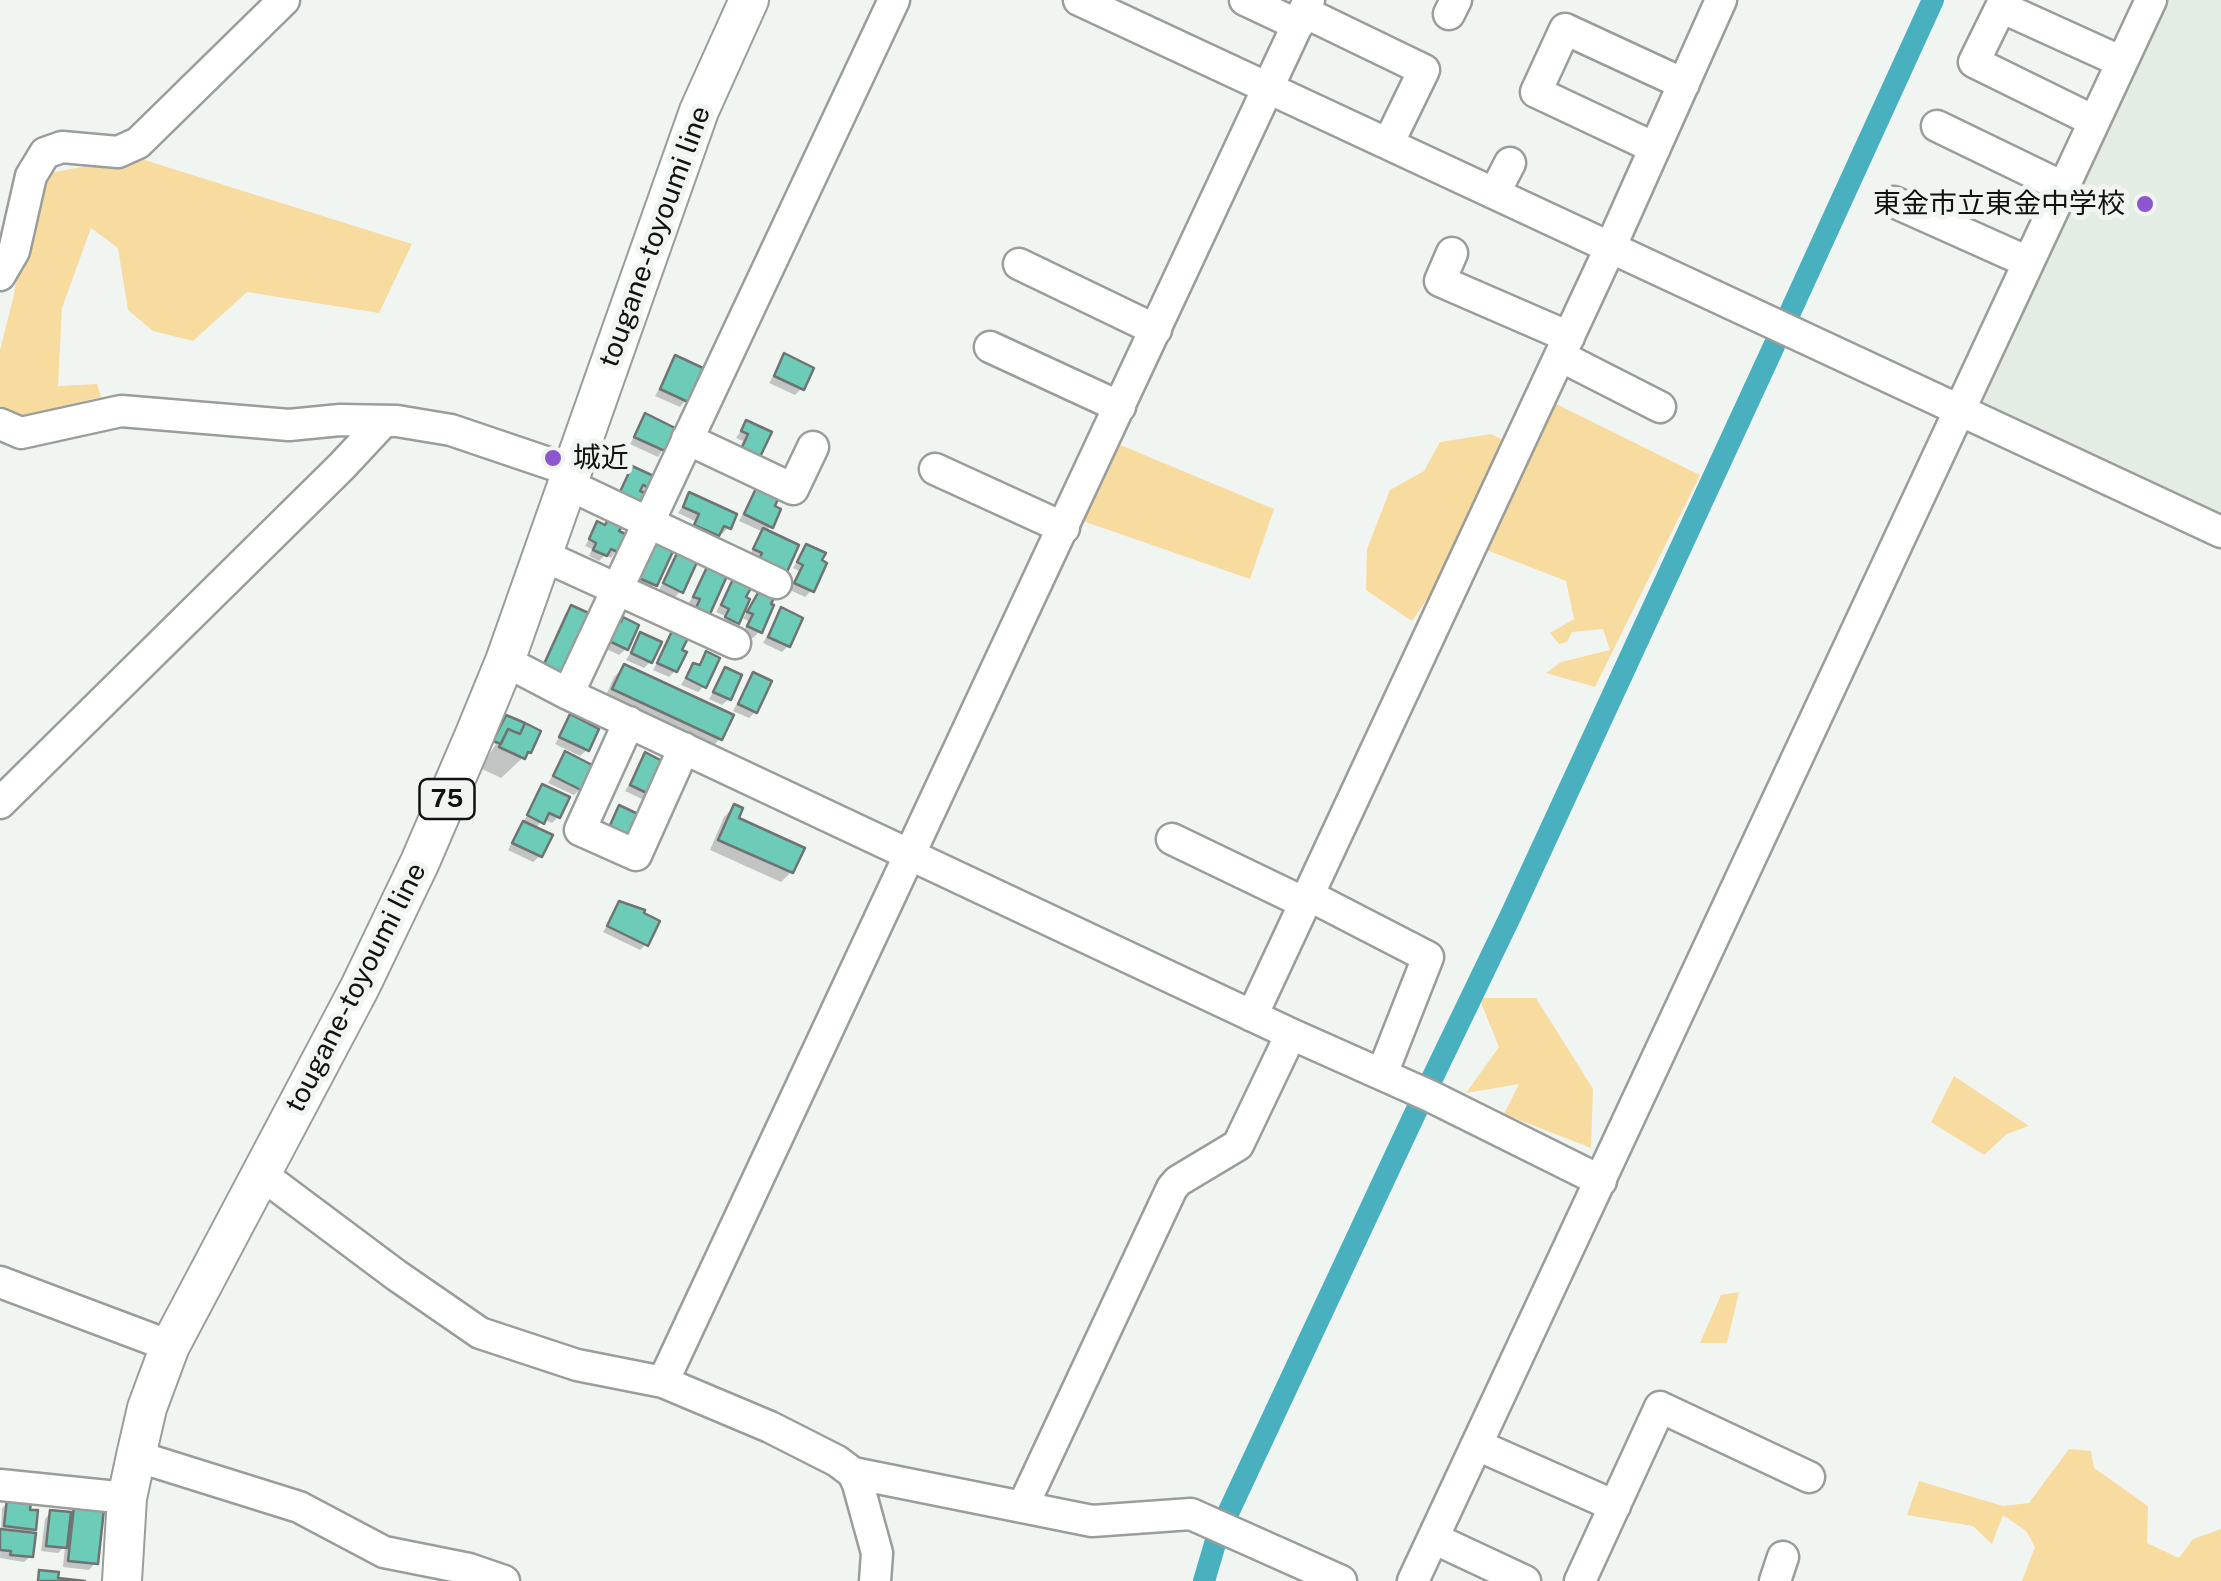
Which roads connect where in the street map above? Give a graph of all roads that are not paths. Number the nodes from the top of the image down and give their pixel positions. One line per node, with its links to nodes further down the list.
1 (284, 0): 24 (street)
2 (748, 0): 36 (main road, tougane-toyoumi line / 75)
3 (894, 0): 33 (street)
4 (1080, 0): 11 (street)
5 (1245, 0): 8 (street)
6 (1722, 0): 10 (street)
7 (2151, 0): 9 (street)
8 (1304, 12): 11 (street); 14 (street)
9 (2122, 62): 12 (street); 12 (street)
10 (1684, 84): 15 (street); 15 (street)
11 (1269, 86): 14 (street); 25 (street)
12 (2094, 121): 17 (street)
13 (1937, 126): 17 (street)
14 (1389, 142): 18 (street)
15 (1655, 148): 20 (street)
16 (1510, 163): 18 (street)
17 (2063, 187): 22 (street)
18 (1495, 192): 20 (street)
19 (1894, 202): 22 (street)
20 (1611, 246): 26 (street); 30 (street)
21 (1452, 254): 26 (street)
22 (2028, 262): 30 (street)
23 (1019, 264): 25 (street)
24 (0, 274)
25 (1156, 330): 28 (street)
26 (1564, 347): 29 (street); 51 (street)
27 (990, 348): 28 (street)
28 (1120, 407): 38 (street)
29 (1660, 407)
30 (1959, 411): 39 (street); 56 (street)
31 (384, 421): 32 (street); 36 (street); 48 (street)
32 (0, 424)
33 (688, 439): 34 (street); 37 (street)
34 (812, 447)
35 (935, 469): 38 (street)
36 (570, 477): 37 (street); 40 (main road, tougane-toyoumi line / 75)
37 (648, 522): 41 (street); 42 (street)
38 (1064, 528): 50 (street)
39 (2221, 532)
40 (542, 555): 42 (street); 44 (main road, tougane-toyoumi line / 75)
41 (776, 583)
42 (617, 589): 43 (street); 45 (street)
43 (735, 643)
44 (505, 661): 45 (street); 55 (main road, tougane-toyoumi line / 75)
45 (568, 694): 46 (street)
46 (628, 722): 47 (street); 47 (street)
47 (684, 748): 50 (street)
48 (0, 803)
49 (1172, 839): 51 (street)
50 (912, 855): 52 (street); 59 (street)
51 (1306, 899): 52 (street); 54 (street)
52 (1252, 1016): 53 (street)
53 (1291, 1034): 54 (street); 66 (street)
54 (1382, 1074): 56 (street)
55 (261, 1174): 58 (main road, tougane-toyoumi line / 75); 59 (street)
56 (1601, 1181): 60 (street)
57 (0, 1282): 58 (street)
58 (170, 1346): 61 (main road, tougane-toyoumi line / 75)
59 (664, 1382): 62 (street)
60 (1477, 1446): 67 (street); 68 (street)
61 (136, 1456): 65 (main road, tougane-toyoumi line / 75); 70 (street)
62 (853, 1473): 66 (street); 71 (street)
63 (1809, 1477): 67 (street)
64 (0, 1485): 65 (street)
65 (128, 1498): 69 (main road, tougane-toyoumi line / 75)
66 (1024, 1506): 72 (street)
67 (1614, 1506): 75 (street)
68 (1433, 1538): 73 (street); 74 (street)
69 (122, 1581)
70 (504, 1581)
71 (875, 1581)
72 (1341, 1581)
73 (1413, 1581)
74 (1525, 1581)
75 (1580, 1581)

